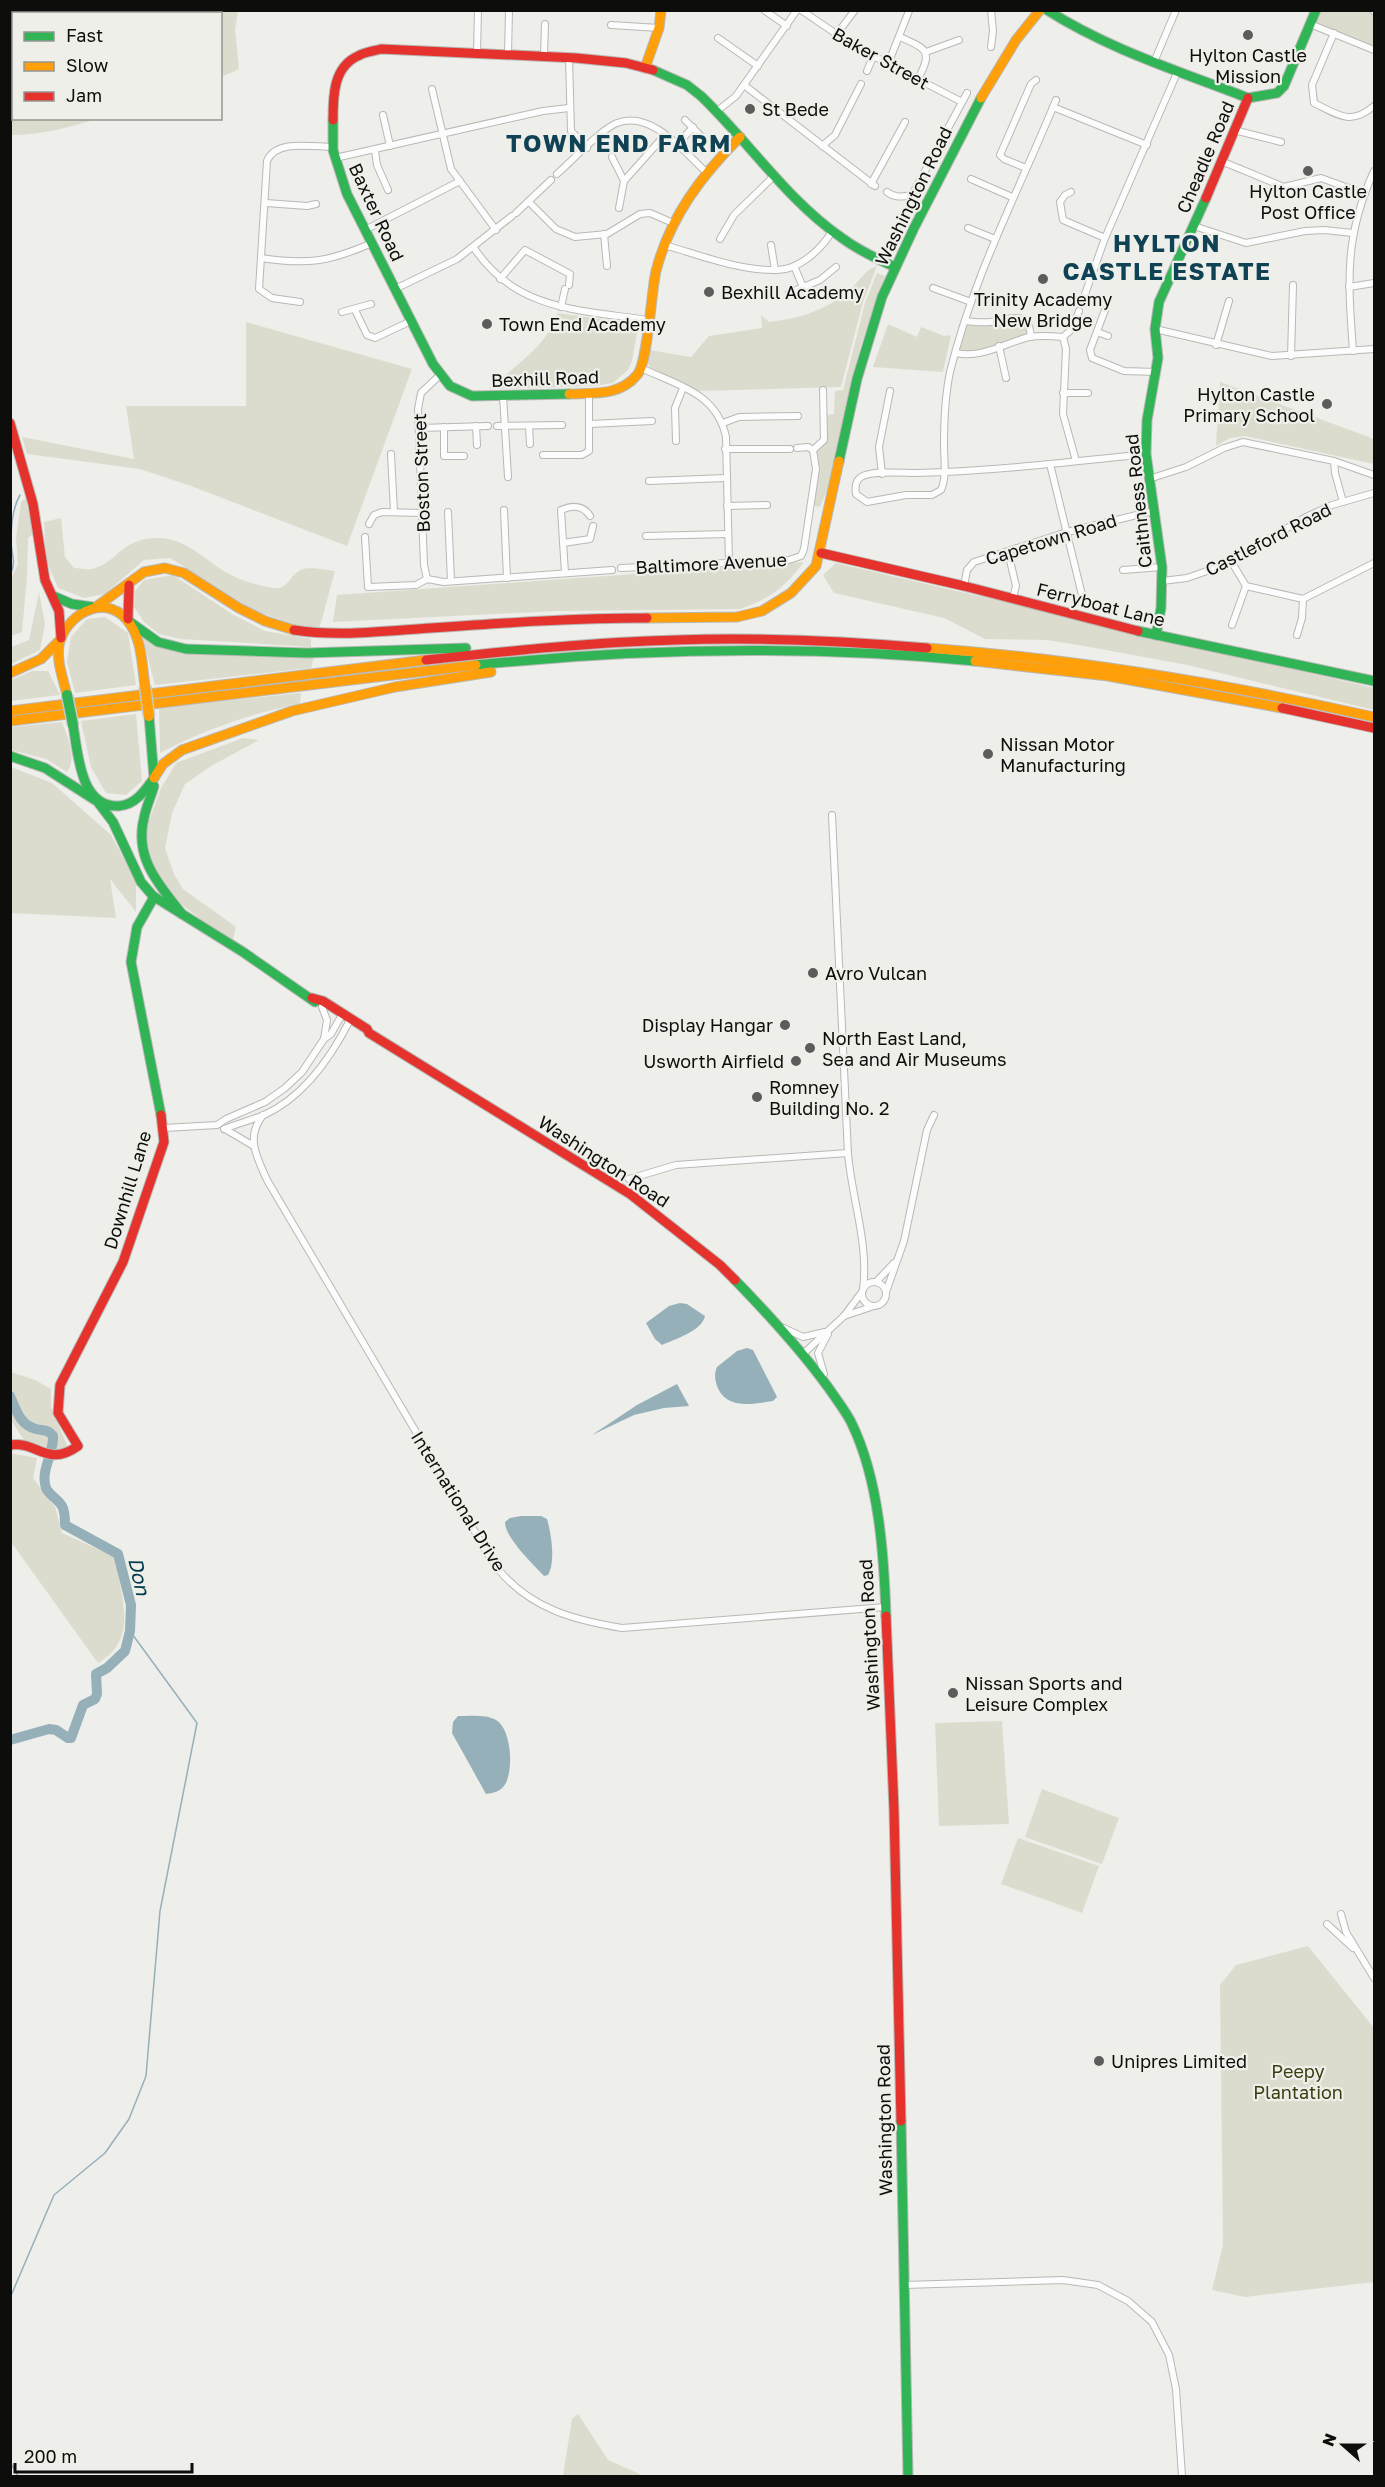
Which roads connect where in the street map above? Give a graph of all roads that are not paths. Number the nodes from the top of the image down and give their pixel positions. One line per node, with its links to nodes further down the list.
1 (478, 10): 27 (street)
2 (509, 10): 28 (street)
3 (661, 10): 18 (main road)
4 (764, 10): 17 (street)
5 (799, 10): 17 (street); 20 (street, Baker Street)
6 (855, 10): 20 (street)
7 (991, 10): 24 (street)
8 (1040, 10): 107 (main road, Washington Road)
9 (1047, 10): 32 (main road)
10 (1167, 10): 13 (street)
11 (1316, 10): 15 (main road)
12 (909, 11): 21 (street)
13 (1176, 12): 32 (street)
14 (545, 24): 29 (street)
15 (1310, 24): 19 (street); 44 (main road)
16 (611, 25): 18 (street)
17 (787, 26): 34 (street)
18 (659, 28): 35 (main road)
19 (1334, 33): 25 (street); 47 (street)
20 (836, 35): 30 (street, Baker Street)
21 (900, 37): 26 (street); 33 (street)
22 (718, 38): 34 (street)
23 (959, 40): 26 (street)
24 (991, 47)
25 (1374, 50)
26 (926, 51): 38 (street)
27 (477, 53): 28 (main road, Baxter Road); 67 (main road, Baxter Road)
28 (508, 55): 29 (main road, Baxter Road)
29 (544, 56): 31 (main road, Baxter Road)
30 (873, 57): 33 (street, Baker Street); 36 (street)
31 (569, 58): 35 (main road, Baxter Road); 49 (street)
32 (1154, 62): 37 (main road)
33 (888, 64): 38 (street, Baker Street)
34 (758, 66): 41 (street)
35 (645, 68): 50 (main road, Baxter Road)
36 (867, 71)
37 (1177, 73): 44 (main road); 62 (street)
38 (918, 79): 46 (street, Baker Street)
39 (1036, 80): 70 (street)
40 (861, 84): 64 (street)
41 (744, 85): 50 (street); 64 (street)
42 (432, 89): 56 (street)
43 (967, 93): 46 (street)
44 (1248, 98): 55 (main road, Cheadle Road)
45 (1056, 100): 48 (street)
46 (962, 102): 80 (street)
47 (1374, 106)
48 (1053, 107): 62 (street); 70 (street)
49 (569, 108): 56 (street); 65 (street)
50 (716, 112): 59 (main road, Baxter Road)
51 (383, 115): 63 (street)
52 (685, 120): 54 (street)
53 (905, 122): 64 (street)
54 (693, 127): 58 (street); 61 (street)
55 (1234, 130): 60 (street); 69 (main road, Cheadle Road)
56 (441, 134): 63 (street); 78 (street)
57 (665, 135): 61 (street); 65 (street); 77 (street)
58 (701, 136)
59 (740, 137): 72 (main road); 74 (main road, Baxter Road)
60 (1281, 142)
61 (677, 145): 72 (street)
62 (1147, 145): 96 (street)
63 (390, 146): 66 (street)
64 (822, 146)
65 (586, 148): 73 (street)
66 (375, 150): 67 (street); 79 (street)
67 (334, 152): 85 (street); 91 (main road, Baxter Road)
68 (612, 157): 77 (street)
69 (1221, 161): 82 (street); 89 (main road, Cheadle Road)
70 (1026, 168): 83 (street)
71 (1374, 171): 82 (street)
72 (706, 172): 88 (main road)
73 (557, 174)
74 (775, 175): 93 (main road, Baxter Road); 97 (street)
75 (971, 179): 83 (street)
76 (551, 180): 84 (street)
77 (624, 181): 87 (street)
78 (460, 182): 91 (street); 92 (street)
79 (388, 190)
80 (887, 192)
81 (1071, 192): 96 (street)
82 (1365, 194): 94 (street)
83 (1012, 197): 98 (street)
84 (529, 202): 92 (street); 95 (street)
85 (266, 203): 86 (street); 103 (street)
86 (316, 204)
87 (619, 208)
88 (673, 223): 95 (street); 100 (main road)
89 (1194, 226): 94 (street); 130 (main road, Cheadle Road)
90 (968, 228): 98 (street)
91 (366, 230): 99 (main road, Baxter Road)
92 (496, 230): 102 (street)
93 (832, 231): 105 (street); 107 (main road, Baxter Road)
94 (1353, 233): 112 (street)
95 (604, 234): 104 (street)
96 (1105, 238): 117 (street)
97 (720, 239)
98 (994, 239): 120 (street)
99 (372, 243): 103 (street); 115 (main road, Baxter Road)
100 (664, 245): 108 (street); 127 (main road)
101 (771, 245): 108 (street)
102 (474, 248): 109 (street); 115 (street)
103 (261, 258): 119 (street)
104 (607, 266)
105 (795, 266): 108 (street); 113 (street)
106 (836, 267): 113 (street)
107 (895, 267): 202 (main road, Washington Road)
108 (775, 270)
109 (500, 279): 122 (street); 122 (street)
110 (1374, 283): 112 (street)
111 (1293, 285): 140 (street)
112 (1349, 286): 138 (street)
113 (803, 287): 116 (street)
114 (933, 288): 120 (street)
115 (395, 289): 128 (main road, Baxter Road)
116 (789, 292)
117 (1084, 297)
118 (1228, 301): 135 (street)
119 (300, 302)
120 (971, 302): 129 (street)
121 (371, 304): 123 (street)
122 (561, 307): 127 (street)
123 (355, 310): 126 (street); 128 (street)
124 (1105, 310): 131 (street)
125 (1079, 311): 134 (street)
126 (342, 312)
127 (648, 320): 141 (main road)
128 (411, 321): 143 (main road, Baxter Road)
129 (965, 321): 133 (street); 139 (street)
130 (1155, 329): 135 (street); 142 (main road, Caithness Road)
131 (1097, 332): 132 (street); 142 (street)
132 (1108, 336)
133 (1031, 337): 134 (street); 136 (street)
134 (1063, 337): 149 (street)
135 (1216, 345): 140 (street)
136 (999, 346): 139 (street); 144 (street)
137 (1374, 349): 138 (street)
138 (1353, 351): 140 (street)
139 (956, 353): 177 (street)
140 (1291, 356)
141 (641, 368): 145 (street); 148 (main road, Bexhill Road)
142 (1156, 372): 171 (main road, Caithness Road)
143 (440, 375): 151 (main road, Bexhill Road); 164 (street, Boston Street)
144 (1006, 378)
145 (683, 388): 155 (street); 165 (street)
146 (823, 390): 169 (street)
147 (890, 392): 178 (street)
148 (589, 393): 151 (main road, Bexhill Road); 156 (street)
149 (1063, 393): 150 (street); 174 (street)
150 (1088, 393)
151 (503, 396): 161 (street)
152 (798, 416): 155 (street)
153 (652, 420): 156 (street)
154 (10, 423): 219 (main road)
155 (723, 423): 168 (street)
156 (590, 424): 172 (street)
157 (562, 425): 162 (street)
158 (476, 426): 159 (street); 163 (street); 167 (street)
159 (488, 426)
160 (496, 426): 161 (street)
161 (505, 426): 162 (street); 180 (street)
162 (529, 426): 166 (street)
163 (444, 427): 164 (street); 173 (street)
164 (418, 428): 192 (street, Boston Street)
165 (676, 441)
166 (530, 444)
167 (477, 445)
168 (725, 449): 169 (street); 181 (street)
169 (813, 450): 204 (street, Baltimore Avenue)
170 (391, 454): 190 (street)
171 (1146, 454): 174 (street); 182 (main road, Caithness Road)
172 (543, 455)
173 (464, 456)
174 (1076, 461): 176 (street)
175 (1334, 461): 179 (street); 182 (street); 185 (street)
176 (1050, 464): 177 (street); 196 (street)
177 (944, 472): 178 (street); 178 (street)
178 (882, 474)
179 (1374, 476)
180 (508, 477)
181 (726, 478): 183 (street); 187 (street)
182 (1149, 479): 189 (main road, Caithness Road)
183 (649, 481)
184 (1374, 493): 185 (street, Castleford Road)
185 (1343, 502): 203 (street, Castleford Road)
186 (767, 505): 187 (street)
187 (728, 506): 197 (street)
188 (504, 510): 211 (street)
189 (1154, 511): 196 (street, Capetown Road); 206 (main road, Caithness Road)
190 (394, 512): 192 (street); 194 (street)
191 (448, 512): 213 (street)
192 (422, 513): 212 (street, Boston Street)
193 (590, 516): 200 (street)
194 (369, 524)
195 (593, 526): 200 (street)
196 (1067, 532): 201 (street, Capetown Road); 218 (street)
197 (728, 534): 198 (street); 204 (street)
198 (646, 536)
199 (365, 537): 212 (street, Baltimore Avenue)
200 (563, 543): 210 (street)
201 (1008, 552): 216 (street, Capetown Road); 220 (street)
202 (820, 553): 215 (main road, Washington Road); 216 (main road, Ferryboat Lane)
203 (1231, 561): 214 (street, Castleford Road); 217 (street)
204 (729, 562): 207 (street, Baltimore Avenue)
205 (1374, 563): 221 (street)
206 (1162, 567): 209 (street); 214 (main road, Caithness Road)
207 (621, 568)
208 (612, 570): 210 (street, Baltimore Avenue)
209 (1123, 570)
210 (565, 573): 211 (street, Baltimore Avenue)
211 (507, 578): 213 (street, Baltimore Avenue)
212 (427, 579): 213 (street, Baltimore Avenue)
213 (451, 581)
214 (1162, 581): 225 (main road, Caithness Road)
215 (129, 585): 222 (main road); 223 (main road)
216 (964, 586): 220 (main road, Ferryboat Lane)
217 (1246, 586): 221 (street); 224 (street)
218 (1082, 595)
219 (54, 596): 222 (main road); 227 (main road)
220 (1013, 598): 225 (main road, Ferryboat Lane)
221 (1303, 599): 226 (street)
222 (95, 607): 223 (main road); 227 (main road)
223 (129, 621): 228 (main road); 237 (main road, bridge)
224 (1232, 626)
225 (1156, 635): 231 (main road, Ferryboat Lane)
226 (1297, 635)
227 (60, 639): 230 (main road); 238 (main road, bridge)
228 (587, 646): 232 (main road); 233 (main road)
229 (629, 653): 234 (main road); 235 (main road); 237 (main road)
230 (10, 673)
231 (1374, 681)
232 (10, 711)
233 (1374, 717)
234 (10, 721)
235 (1374, 728)
236 (10, 756): 238 (main road)
237 (154, 778): 238 (main road); 241 (main road)
238 (96, 801): 240 (main road)
239 (832, 815): 254 (street)
240 (154, 897): 241 (main road); 251 (main road, Downhill Lane)
241 (183, 914): 242 (main road, Washington Road)
242 (312, 998): 243 (main road, Washington Road); 244 (main road, Washington Road)
243 (322, 1007): 244 (main road, Washington Road); 245 (street)
244 (345, 1018): 245 (street); 247 (street, International Drive); 263 (main road, Washington Road)
245 (324, 1040): 246 (street)
246 (240, 1114): 249 (street, International Drive); 250 (street)
247 (263, 1115): 249 (street, International Drive); 253 (street, International Drive)
248 (934, 1115): 256 (street)
249 (242, 1122): 252 (street, International Drive); 253 (street, International Drive)
250 (217, 1125): 251 (street); 252 (street)
251 (164, 1128): 267 (main road, Downhill Lane)
252 (224, 1129): 253 (street)
253 (249, 1138): 268 (street, International Drive)
254 (848, 1153): 255 (street); 257 (street)
255 (629, 1179)
256 (898, 1257): 258 (street); 260 (street)
257 (865, 1272): 258 (street); 259 (street)
258 (875, 1282): 259 (street); 260 (street)
259 (862, 1290): 261 (street); 262 (street)
260 (886, 1292): 261 (street)
261 (872, 1306): 262 (street)
262 (844, 1316): 264 (street)
263 (776, 1322): 264 (street); 265 (main road, Washington Road)
264 (830, 1328): 265 (street); 266 (street)
265 (803, 1354): 266 (main road, Washington Road)
266 (831, 1389): 268 (main road, Washington Road)
267 (10, 1445)
268 (886, 1607): 273 (main road, Washington Road)
269 (1341, 1914): 271 (street)
270 (1327, 1924): 271 (street)
271 (1357, 1953): 272 (street)
272 (1374, 1978)
273 (903, 2285): 274 (main road, Washington Road); 275 (street)
274 (908, 2476)
275 (1182, 2476)

